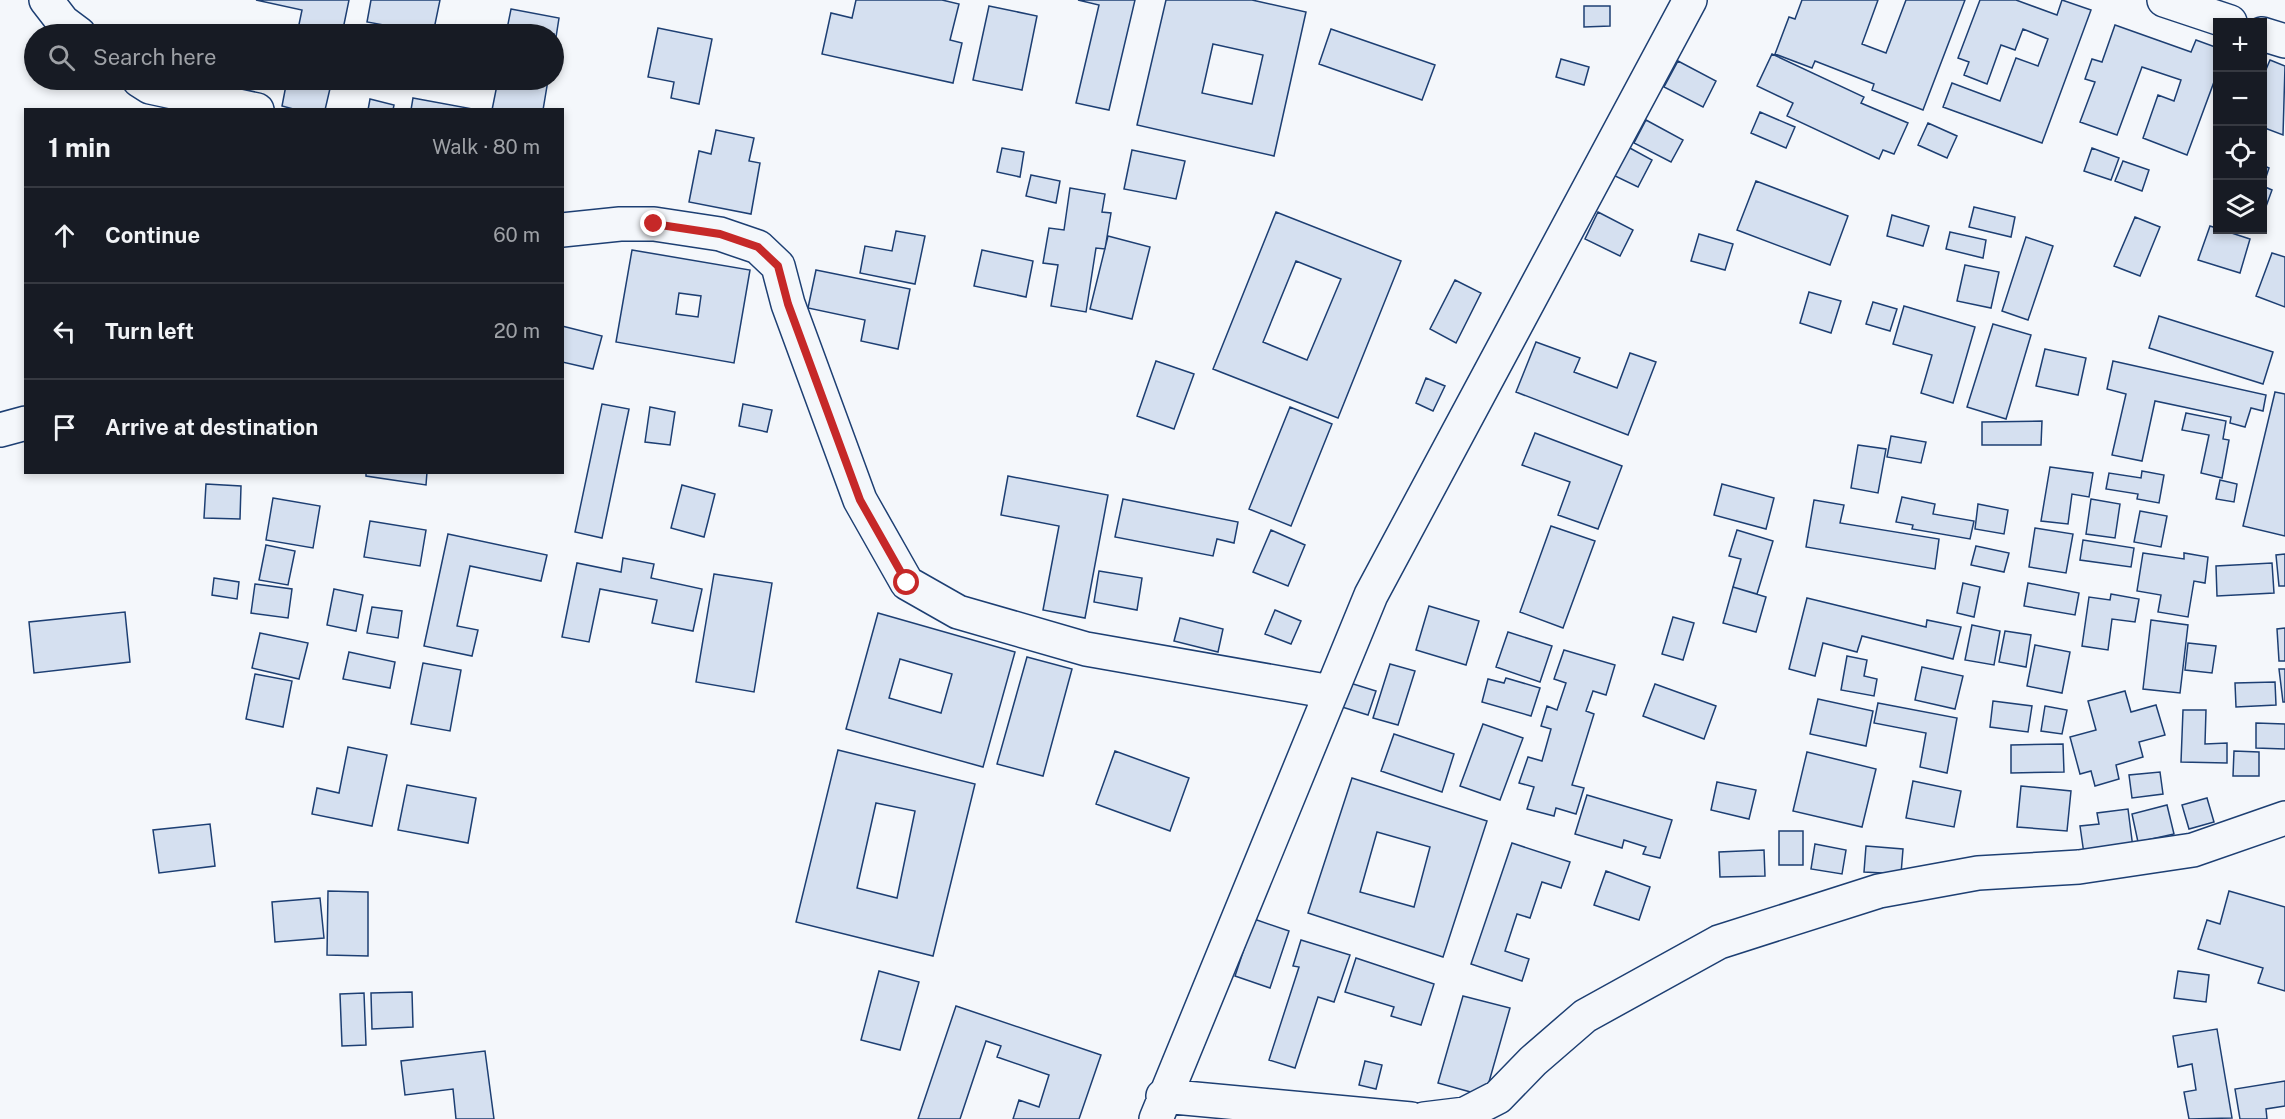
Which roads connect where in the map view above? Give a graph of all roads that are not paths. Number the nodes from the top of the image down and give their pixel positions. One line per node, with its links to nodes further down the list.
1 (46, 0): 5 (street)
2 (1689, 0): 13 (street)
3 (2164, 0): 4 (street)
4 (2218, 18)
5 (66, 24)
6 (2267, 36): 7 (street)
7 (2285, 41)
8 (164, 90): 9 (street)
9 (248, 108)
10 (564, 230): 13 (street)
11 (24, 424): 12 (street)
12 (0, 430)
13 (1331, 692): 15 (street)
14 (2285, 818): 17 (street)
15 (1160, 1108): 16 (street)
16 (1411, 1119)
17 (1424, 1119)

